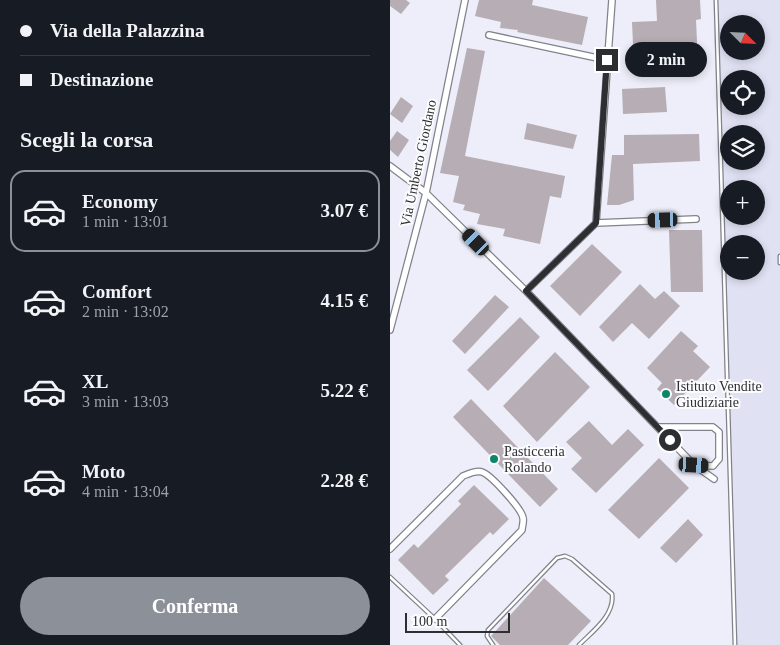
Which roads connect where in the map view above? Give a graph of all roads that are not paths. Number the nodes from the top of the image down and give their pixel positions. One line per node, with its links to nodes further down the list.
1 (465, 0): 7 (street, Via Umberto Giordano)
2 (612, 0): 5 (street)
3 (716, 0): 23 (lane)
4 (489, 35): 5 (street)
5 (607, 60): 9 (street)
6 (391, 168): 7 (street)
7 (426, 193): 12 (street); 13 (street, Via Umberto Giordano)
8 (696, 219): 9 (street)
9 (596, 223): 12 (street)
10 (780, 256): 11 (lane)
11 (780, 263)
12 (526, 291): 14 (street)
13 (390, 330)
14 (658, 427): 15 (street); 15 (street)
15 (694, 465): 16 (street)
16 (714, 479)
17 (390, 549): 19 (street)
18 (390, 578): 19 (lane)
19 (435, 619): 20 (lane)
20 (460, 645)
21 (494, 645): 22 (lane)
22 (579, 645)
23 (735, 645)

